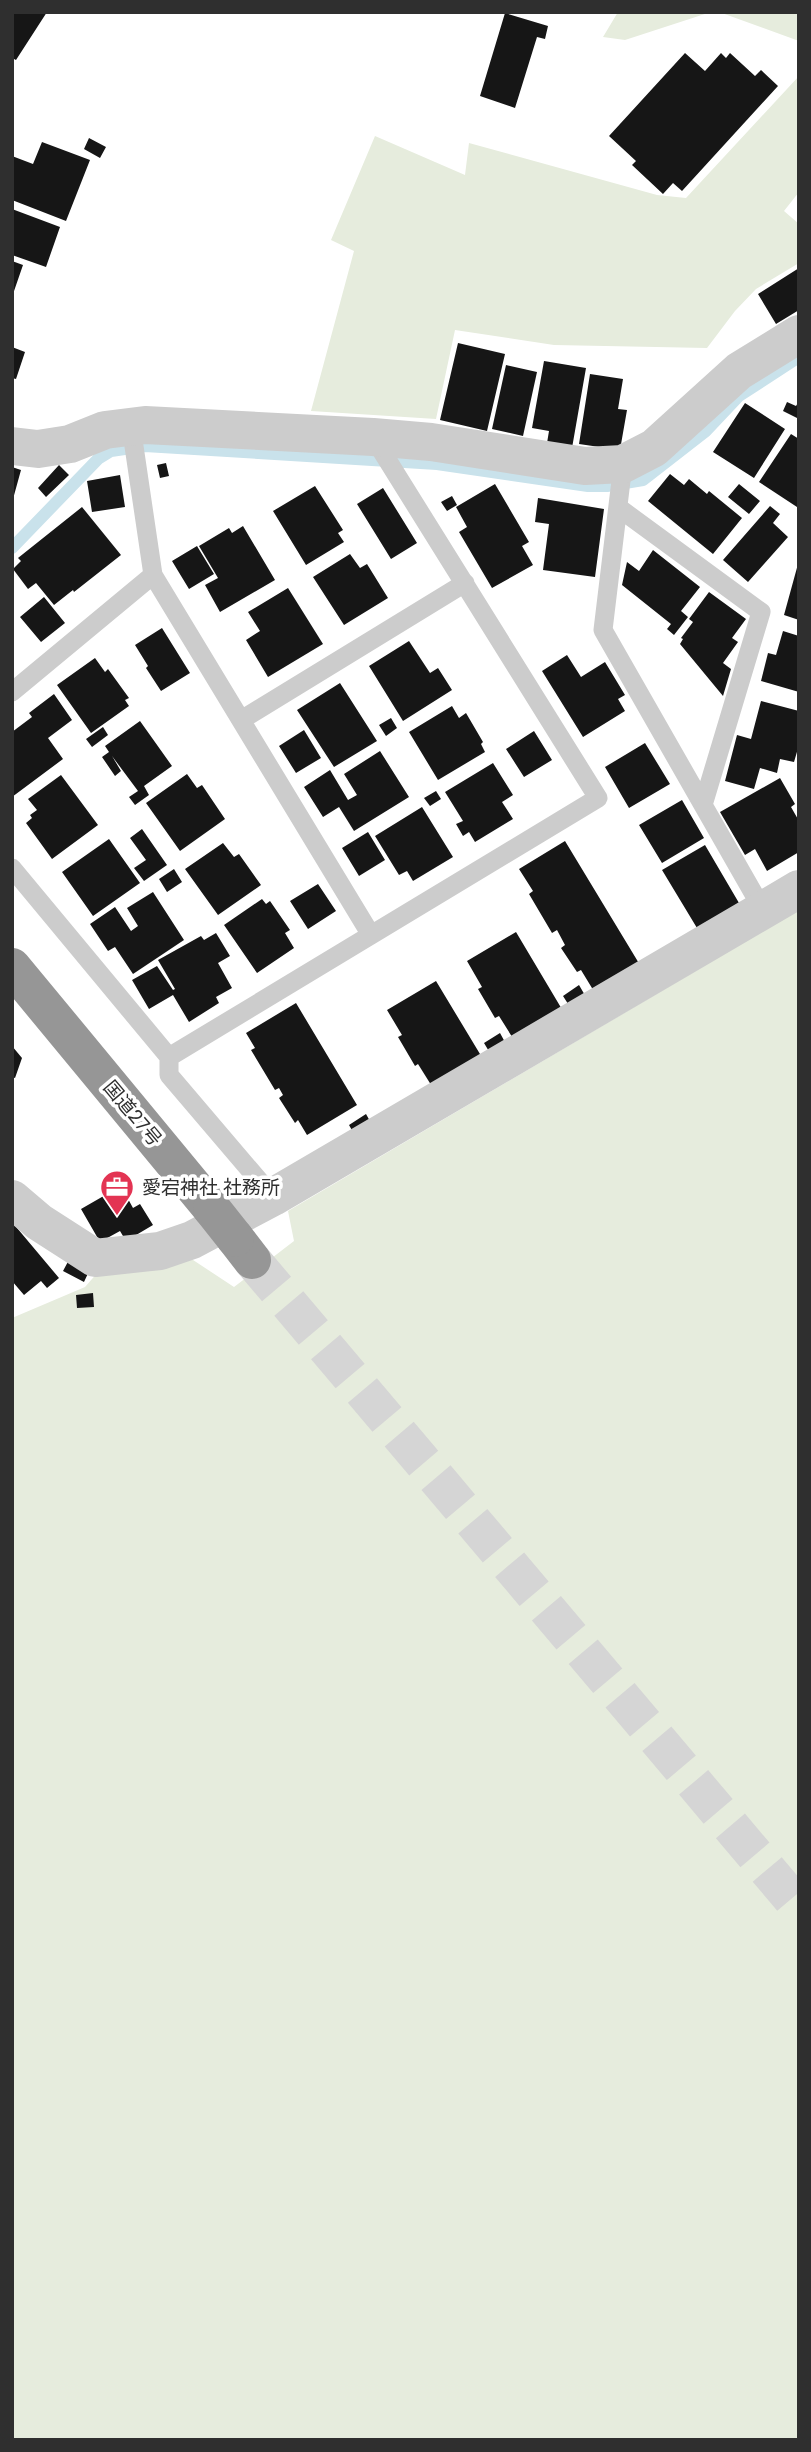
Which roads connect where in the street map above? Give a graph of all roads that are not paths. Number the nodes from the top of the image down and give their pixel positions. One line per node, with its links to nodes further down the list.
1 (799, 334): 5 (street)
2 (134, 441): 3 (street); 4 (street); 6 (lane)
3 (12, 446)
4 (383, 453): 5 (street); 7 (lane)
5 (621, 485): 10 (lane); 10 (lane)
6 (153, 575): 8 (lane); 9 (lane)
7 (465, 583): 9 (lane); 14 (lane)
8 (12, 692)
9 (241, 720): 14 (lane)
10 (703, 805): 13 (lane)
11 (12, 869): 16 (lane)
12 (799, 889): 13 (street)
13 (763, 910): 17 (street)
14 (371, 935): 16 (lane)
15 (12, 967): 19 (highway, 国道27号, bridge)
16 (169, 1057): 17 (lane)
17 (273, 1197): 18 (street)
18 (12, 1199)
19 (244, 1249)

